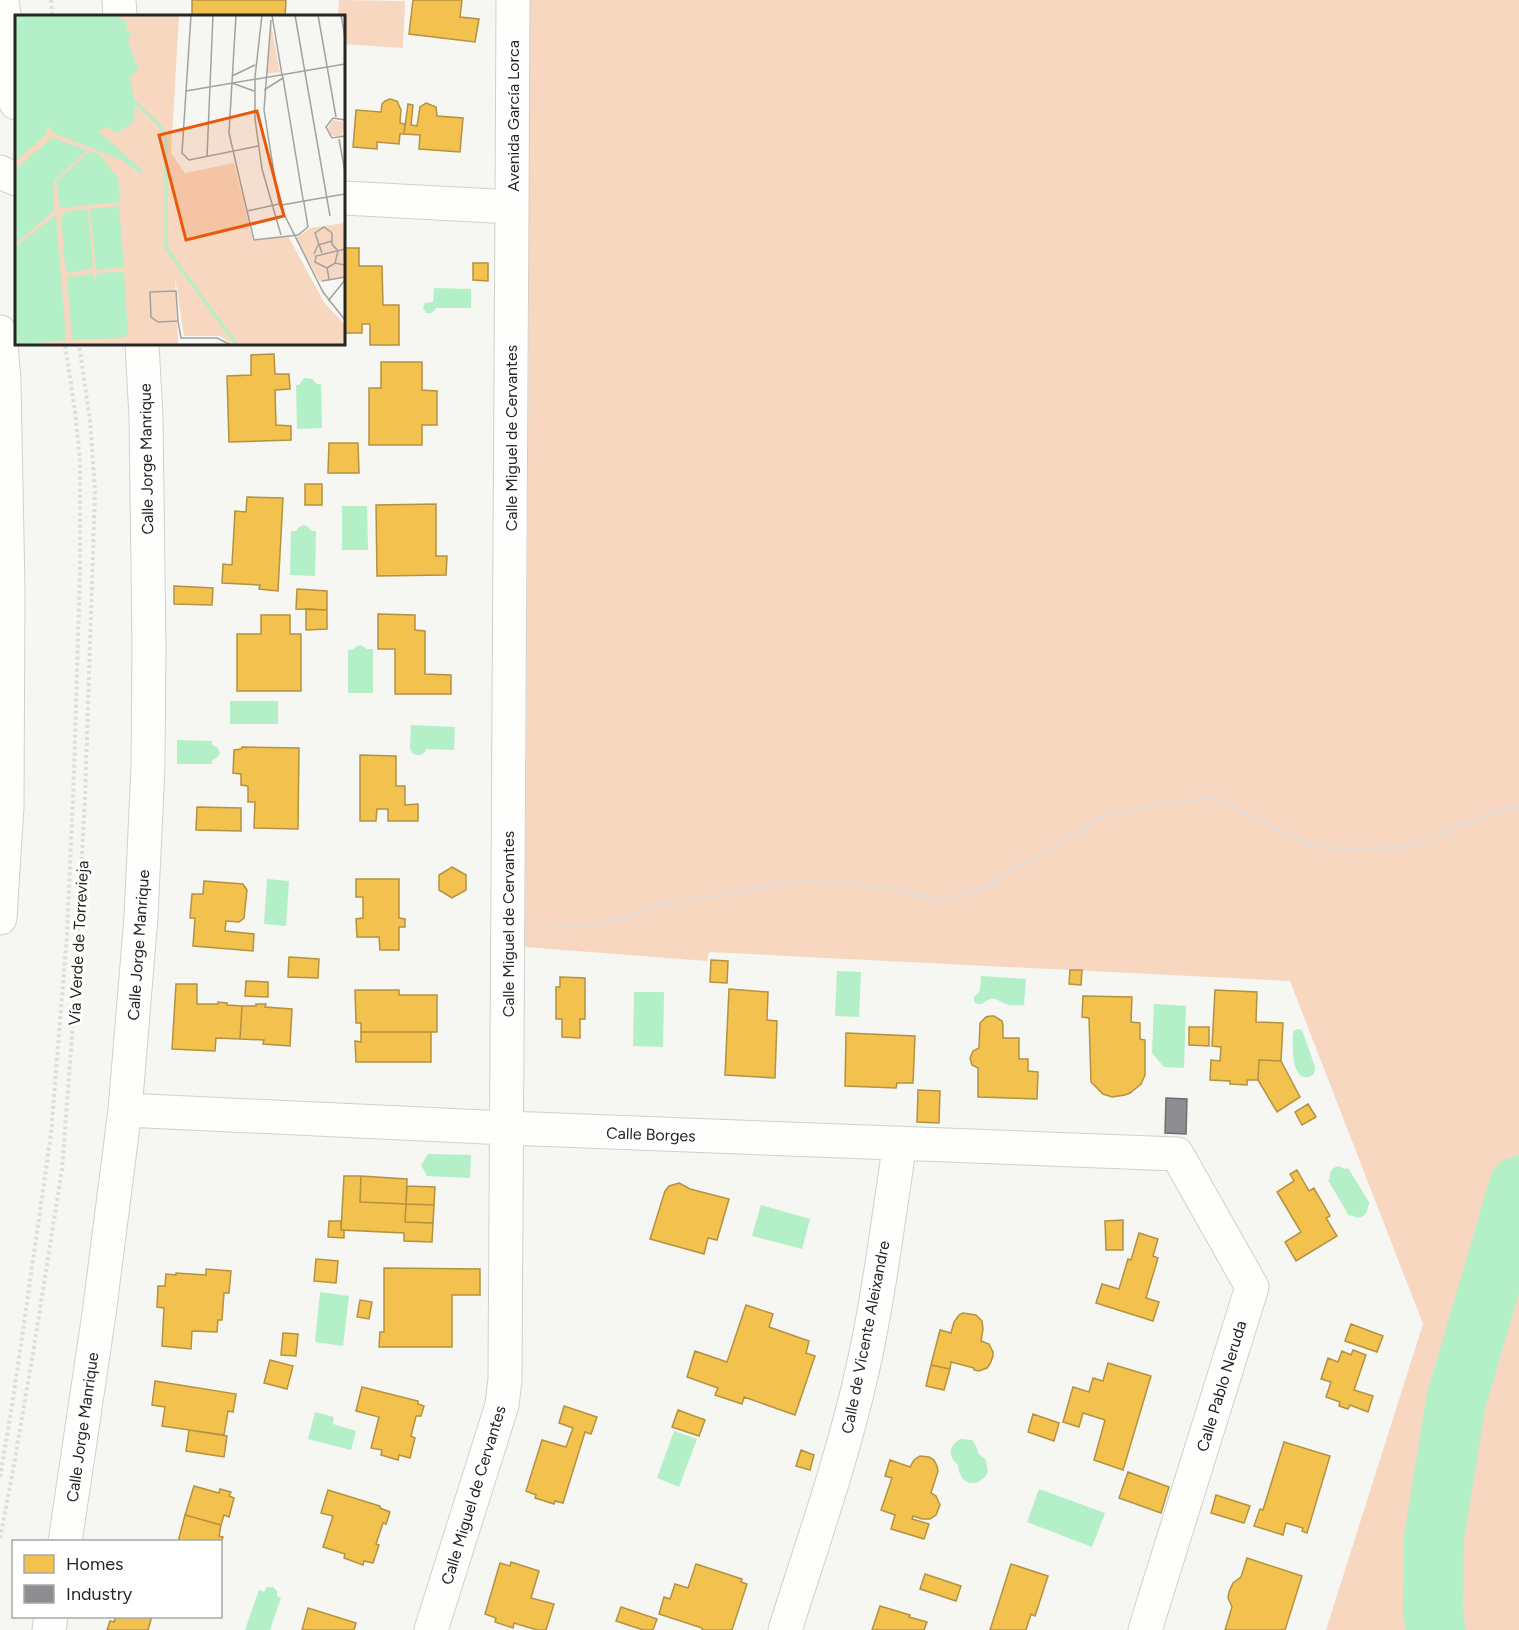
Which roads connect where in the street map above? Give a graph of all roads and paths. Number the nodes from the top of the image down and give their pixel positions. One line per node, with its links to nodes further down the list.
1 (2, 0): 7 (street)
2 (51, 0): 5 (path)
3 (119, 0): 6 (street)
4 (513, 0): 13 (street, Avenida García Lorca)
5 (52, 15)
6 (120, 15)
7 (15, 96)
8 (0, 172): 9 (street)
9 (15, 179)
10 (15, 188): 11 (street)
11 (0, 192)
12 (345, 198): 13 (street, Avenida García Lorca)
13 (512, 207): 20 (street, Calle Miguel de Cervantes)
14 (0, 332): 19 (street)
15 (64, 345): 25 (path)
16 (79, 345): 26 (path, Vía Verde de Torrevieja)
17 (142, 345): 21 (street, Calle Jorge Manrique)
18 (1519, 807): 20 (path)
19 (0, 918)
20 (508, 927): 22 (street, Calle Miguel de Cervantes)
21 (125, 1110): 22 (street, Calle Borges); 27 (street, Calle Jorge Manrique)
22 (506, 1128): 23 (street, Calle Borges); 28 (street, Calle Miguel de Cervantes)
23 (900, 1143): 24 (street, Calle Borges); 29 (street, Calle de Vicente Aleixandre)
24 (1177, 1154): 30 (street, Calle Pablo Neruda)
25 (0, 1477)
26 (0, 1538)
27 (65, 1540)
28 (431, 1630)
29 (785, 1630)
30 (1145, 1630)

